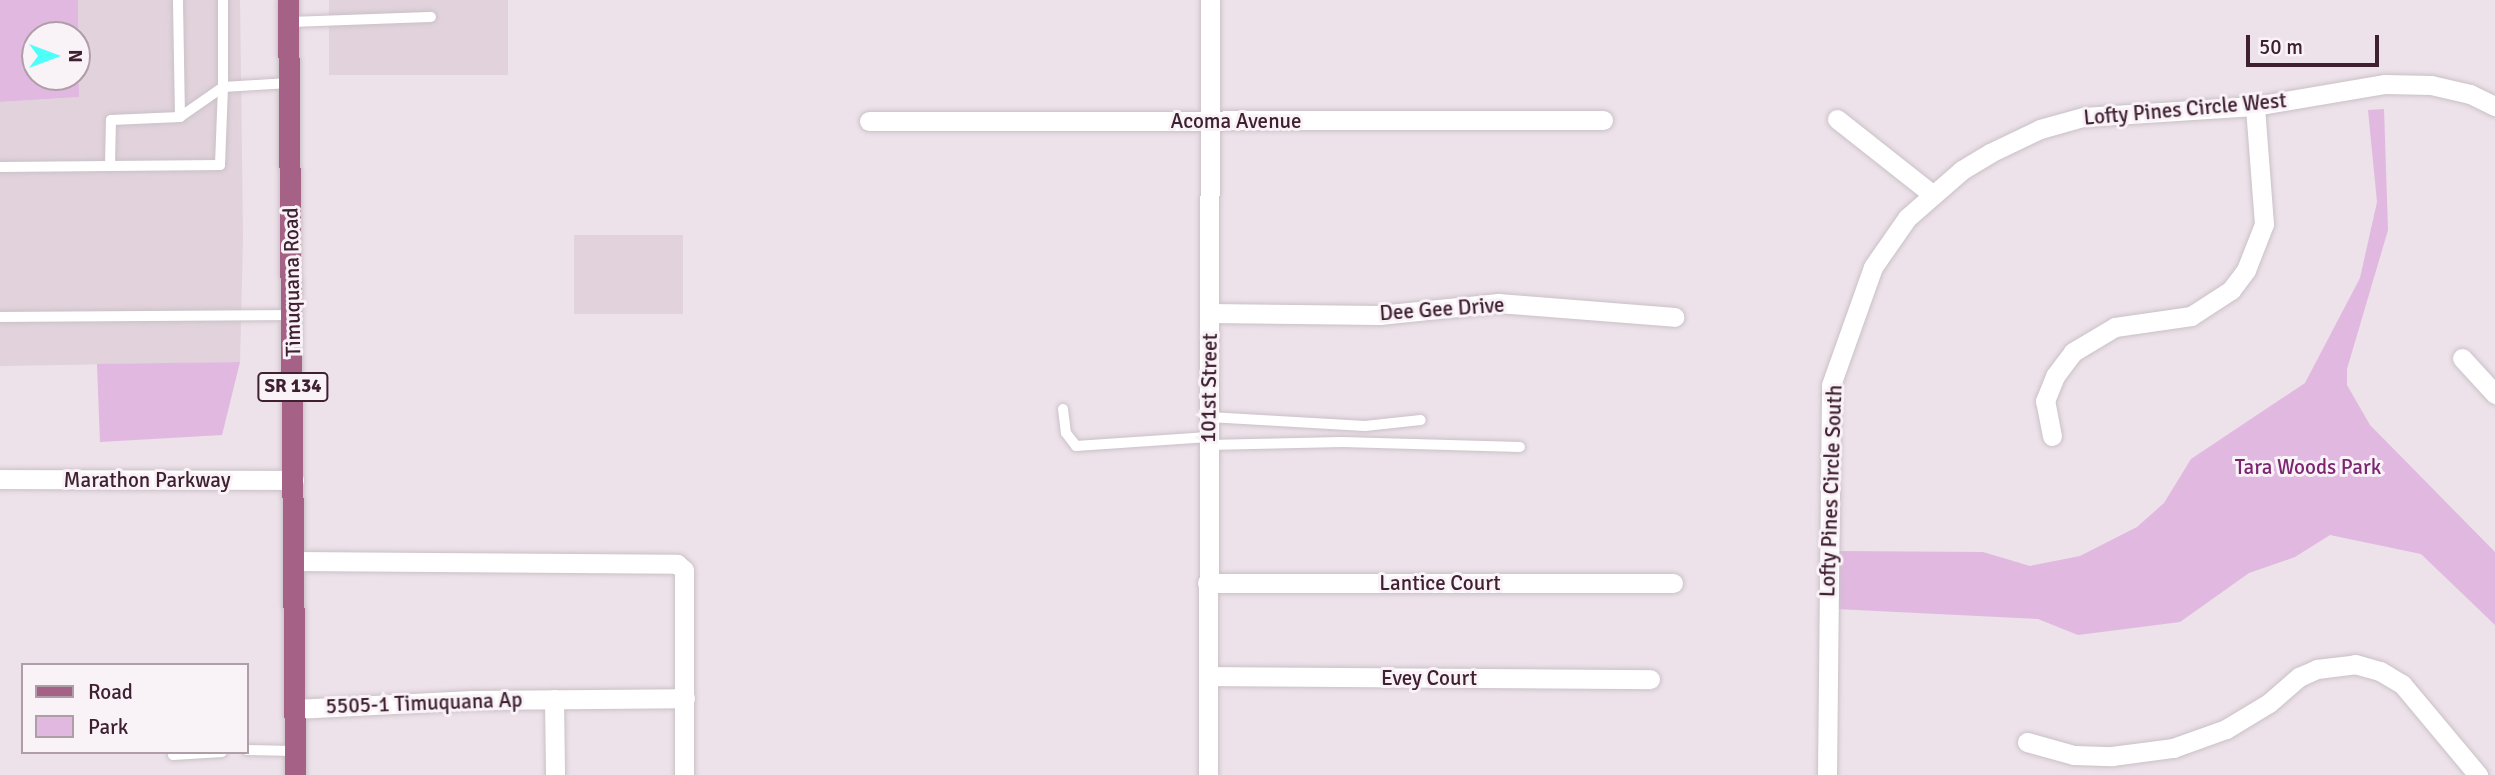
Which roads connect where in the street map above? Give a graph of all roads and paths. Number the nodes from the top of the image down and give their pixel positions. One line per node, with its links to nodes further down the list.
1 (178, 0): 11 (lane)
2 (223, 0): 8 (lane)
3 (288, 0): 6 (main road, Timuquana Road / SR 134)
4 (1210, 0): 15 (street, 101st Street)
5 (431, 17): 6 (lane)
6 (288, 22): 7 (main road, Timuquana Road / SR 134)
7 (289, 83): 8 (lane); 20 (main road, Timuquana Road / SR 134)
8 (223, 87): 11 (lane); 16 (lane)
9 (2255, 106): 10 (street, Lofty Pines Circle West); 18 (street, Lofty Pines Circle West); 28 (street)
10 (2495, 106)
11 (180, 117): 16 (lane)
12 (1837, 119): 18 (street)
13 (1603, 120): 15 (street, Acoma Avenue)
14 (869, 121): 15 (street, Acoma Avenue)
15 (1209, 121): 19 (street, 101st Street)
16 (110, 166): 17 (lane)
17 (0, 167)
18 (1932, 194): 49 (street, Lofty Pines Circle South)
19 (1209, 313): 22 (street, Dee Gee Drive); 27 (street, 101st Street)
20 (292, 315): 21 (lane); 31 (main road, Timuquana Road / SR 134)
21 (0, 317)
22 (1674, 317)
23 (2462, 358): 24 (street)
24 (2495, 394)
25 (1063, 408): 27 (lane)
26 (1421, 420): 27 (lane)
27 (1208, 433): 29 (lane); 33 (street, 101st Street)
28 (2052, 436)
29 (1520, 447)
30 (0, 479): 31 (street, Marathon Parkway)
31 (294, 480): 32 (main road, Timuquana Road / SR 134)
32 (293, 561): 37 (street); 39 (main road, Timuquana Road / SR 134)
33 (1207, 583): 34 (street, Lantice Court); 35 (street, 101st Street)
34 (1673, 583)
35 (1208, 676): 36 (street, Evey Court); 48 (street, 101st Street)
36 (1650, 679)
37 (685, 698): 38 (street, 5505-1 Timuquana Ap); 47 (street)
38 (554, 699): 39 (street, 5505-1 Timuquana Ap); 46 (street, 5505-1 Timuquana Ap)
39 (295, 709): 42 (main road, Timuquana Road / SR 134)
40 (2028, 741): 50 (street)
41 (248, 750): 42 (lane)
42 (295, 751): 45 (main road, Timuquana Road / SR 134)
43 (189, 754): 44 (lane)
44 (173, 755)
45 (296, 775)
46 (555, 775)
47 (684, 775)
48 (1208, 775)
49 (1827, 775)
50 (2478, 775)

